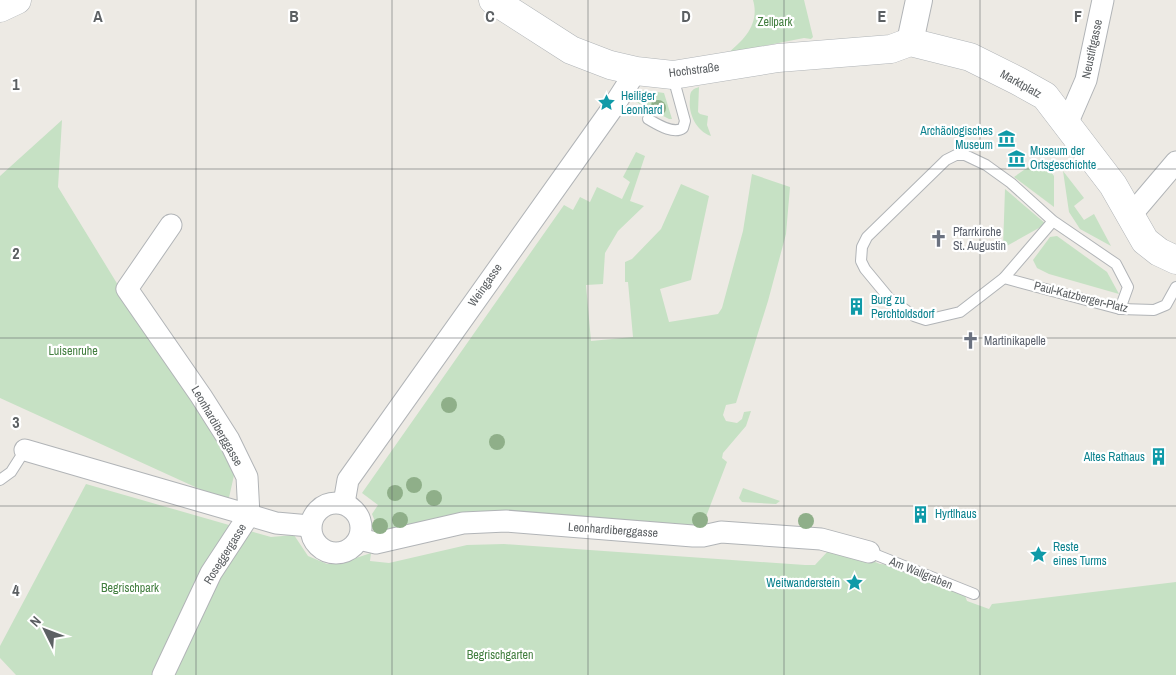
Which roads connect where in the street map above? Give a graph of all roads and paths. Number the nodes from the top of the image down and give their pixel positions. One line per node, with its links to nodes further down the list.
1 (17, 0): 5 (main road)
2 (493, 0): 7 (main road, Hochstraße)
3 (919, 0): 6 (street)
4 (1103, 0): 10 (street, Neustiftgasse)
5 (0, 8)
6 (910, 42): 8 (main road, Hochstraße); 10 (main road, Marktplatz)
7 (636, 71): 8 (main road, Hochstraße); 21 (street, Weingasse)
8 (672, 75): 9 (lane)
9 (648, 119)
10 (1067, 124): 12 (main road, Marktplatz)
11 (1176, 162): 12 (street)
12 (1131, 215): 15 (main road, Marktplatz)
13 (1053, 221): 16 (lane); 16 (lane); 18 (lane)
14 (171, 225): 22 (street, Leonhardiberggasse)
15 (1176, 260)
16 (1004, 278): 18 (lane, Paul-Katzberger-Platz)
17 (1176, 287): 18 (lane, Paul-Katzberger-Platz)
18 (1120, 309)
19 (25, 450): 20 (lane); 22 (street)
20 (0, 480)
21 (344, 503): 23 (street); 24 (street)
22 (249, 516): 23 (street, Roseggergasse); 27 (street, Roseggergasse)
23 (310, 526): 24 (street)
24 (359, 539): 25 (street, Leonhardiberggasse)
25 (868, 552): 26 (lane, Am Wallgraben)
26 (974, 594)
27 (163, 675)

